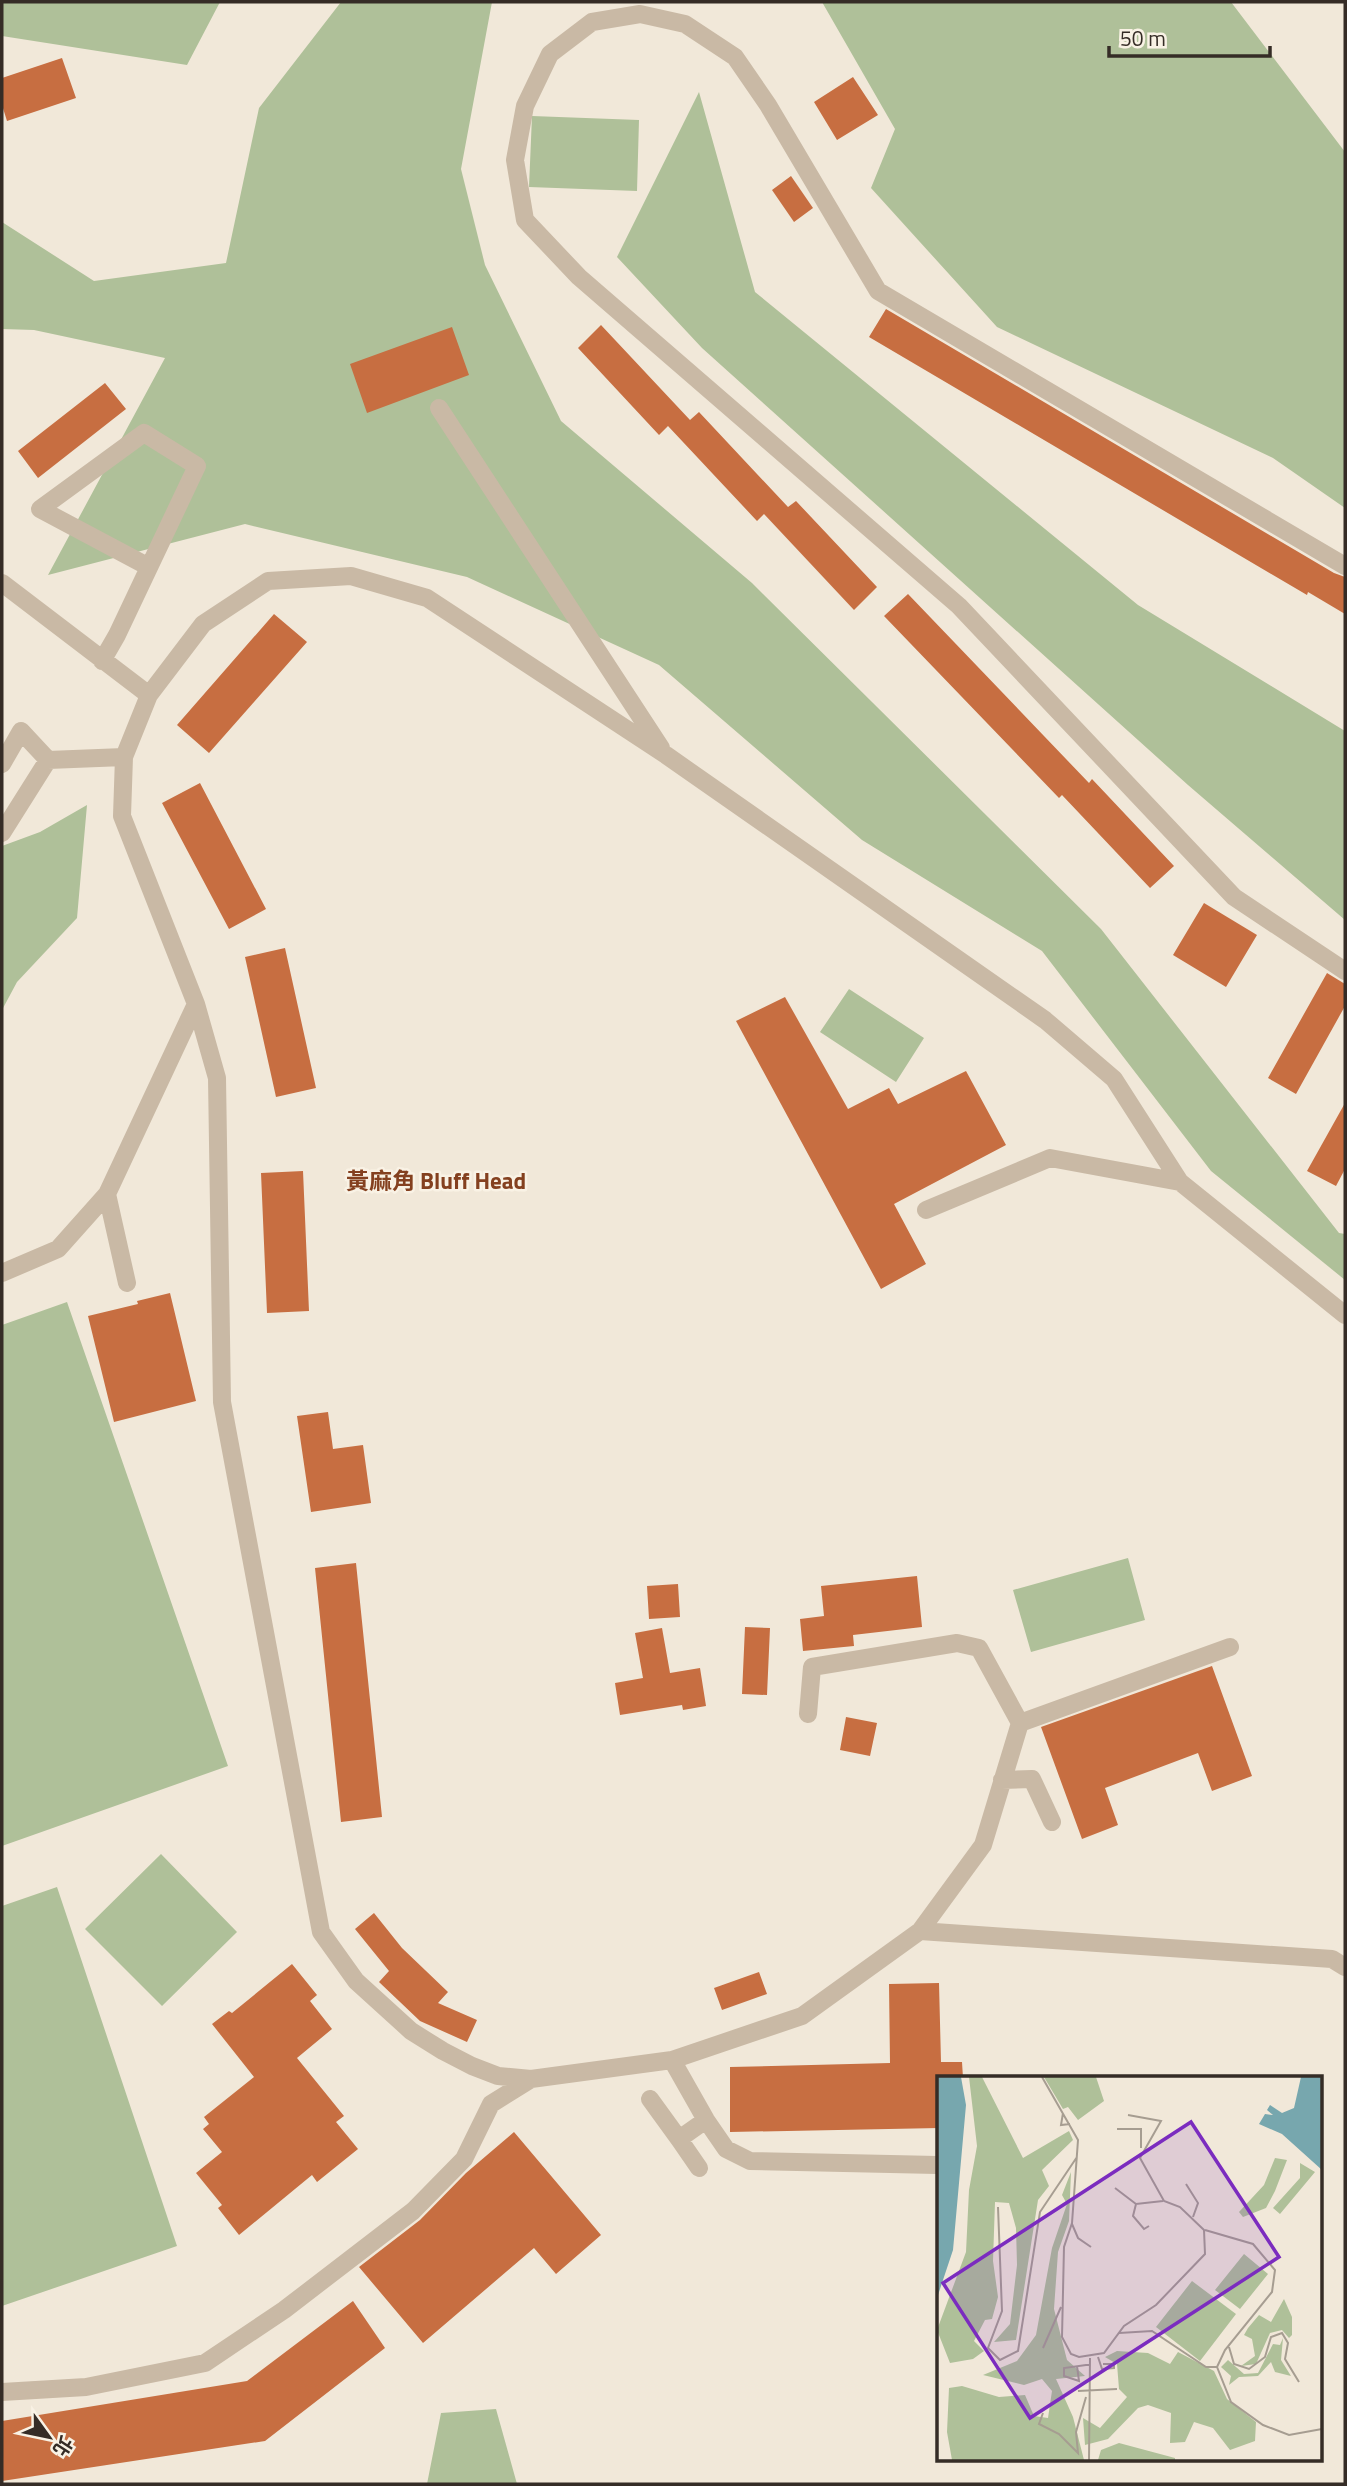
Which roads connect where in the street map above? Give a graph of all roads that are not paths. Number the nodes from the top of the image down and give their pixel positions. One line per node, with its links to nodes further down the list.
1 (439, 408): 7 (lane)
2 (1345, 566): 12 (lane)
3 (149, 567): 3 (lane); 5 (lane)
4 (2, 583): 5 (lane)
5 (102, 661): 6 (lane)
6 (149, 695): 7 (lane); 8 (lane)
7 (666, 755): 14 (lane)
8 (124, 757): 9 (lane); 13 (lane)
9 (48, 760): 10 (lane); 11 (lane)
10 (2, 764)
11 (2, 833)
12 (1345, 971)
13 (196, 1004): 15 (lane); 28 (lane)
14 (1180, 1182): 16 (lane); 19 (lane)
15 (107, 1194): 17 (lane); 18 (lane)
16 (926, 1210)
17 (2, 1273)
18 (127, 1283)
19 (1345, 1315)
20 (1230, 1647): 22 (lane)
21 (808, 1714): 22 (lane)
22 (1020, 1723): 23 (lane)
23 (1002, 1780): 24 (lane); 25 (lane)
24 (1052, 1822)
25 (920, 1931): 26 (lane); 27 (lane)
26 (1345, 1967)
27 (672, 2060): 28 (lane); 30 (lane)
28 (531, 2079): 34 (lane)
29 (650, 2099): 31 (lane)
30 (706, 2120): 31 (lane); 32 (lane)
31 (679, 2139): 33 (lane)
32 (937, 2165)
33 (699, 2168)
34 (2, 2392)

